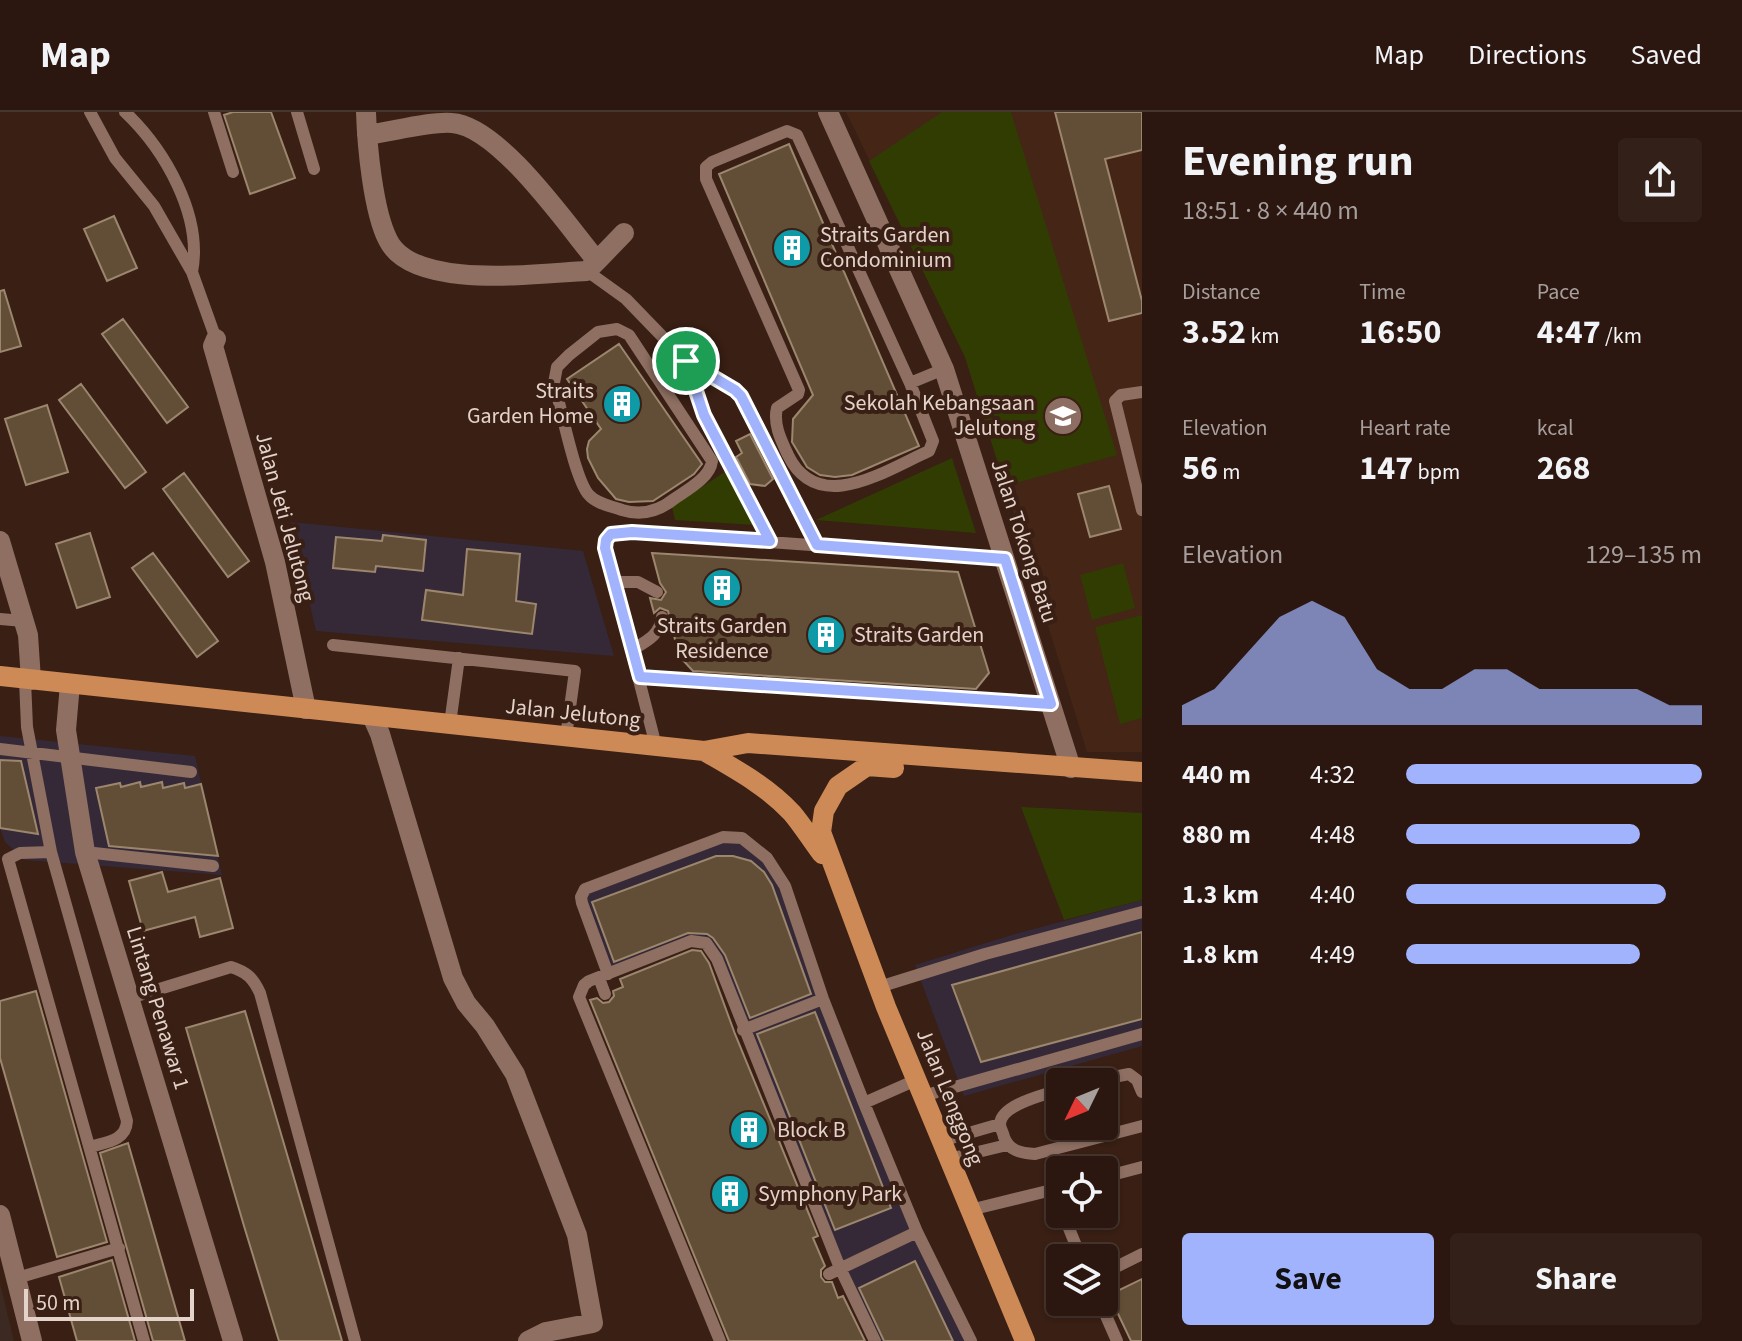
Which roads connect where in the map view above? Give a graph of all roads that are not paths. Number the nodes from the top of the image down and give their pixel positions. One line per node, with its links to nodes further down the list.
1 (90, 112): 12 (lane)
2 (125, 112): 12 (lane)
3 (214, 112): 9 (lane)
4 (297, 112): 8 (lane)
5 (366, 112): 7 (street)
6 (828, 112): 15 (street, Jalan Tokong Batu)
7 (367, 135): 11 (street); 11 (street)
8 (314, 169)
9 (233, 172)
10 (624, 233): 11 (street)
11 (592, 266): 14 (lane)
12 (192, 272): 13 (lane)
13 (216, 339): 40 (street, Jalan Jeti Jelutong)
14 (686, 361): 24 (lane); 25 (lane)
15 (944, 369): 16 (lane); 26 (street, Jalan Tokong Batu)
16 (910, 383): 16 (lane)
17 (1142, 392): 19 (lane)
18 (1142, 445): 19 (lane)
19 (1127, 447): 20 (lane)
20 (1142, 510)
21 (632, 513): 21 (lane); 22 (lane)
22 (632, 532): 24 (lane); 27 (lane)
23 (0, 541): 31 (street)
24 (770, 541): 25 (lane)
25 (817, 545): 26 (lane)
26 (1005, 559): 39 (street, Jalan Tokong Batu)
27 (613, 582): 28 (lane); 33 (lane)
28 (657, 592)
29 (662, 617): 33 (lane)
30 (0, 619): 31 (lane)
31 (24, 621): 37 (street)
32 (333, 645): 34 (lane)
33 (632, 650): 36 (lane)
34 (459, 658): 42 (lane); 43 (lane)
35 (0, 676): 37 (main road, Jalan Jelutong)
36 (640, 677): 39 (lane); 44 (lane)
37 (28, 680): 38 (main road, Jalan Jelutong); 46 (lane)
38 (70, 684): 40 (main road, Jalan Jelutong); 48 (street, Lintang Penawar 1)
39 (1051, 704): 49 (street, Jalan Tokong Batu)
40 (306, 709): 41 (main road, Jalan Jelutong)
41 (372, 716): 42 (main road, Jalan Jelutong); 92 (street)
42 (450, 724): 43 (main road, Jalan Jelutong)
43 (566, 737): 44 (main road, Jalan Jelutong)
44 (656, 746): 47 (main road, Jalan Jelutong)
45 (0, 749): 46 (lane)
46 (31, 751): 48 (lane); 53 (lane)
47 (704, 751): 49 (main road, Jalan Jelutong); 57 (main road, Jalan Lenggong)
48 (69, 757): 50 (lane); 54 (street, Lintang Penawar 1)
49 (1071, 768): 51 (main road, Jalan Jelutong)
50 (191, 772)
51 (1142, 772)
52 (1142, 782): 57 (main road, Jalan Lenggong)
53 (51, 852): 55 (lane); 74 (lane)
54 (85, 852): 56 (lane); 62 (street, Lintang Penawar 1)
55 (4, 858): 74 (lane)
56 (213, 866)
57 (834, 870): 60 (main road, Jalan Lenggong)
58 (1142, 912): 60 (lane)
59 (604, 976): 61 (lane); 63 (lane); 64 (lane); 93 (lane)
60 (879, 987): 67 (main road, Jalan Lenggong)
61 (605, 994)
62 (130, 998): 90 (street, Lintang Penawar 1); 91 (lane)
63 (823, 999): 64 (lane); 70 (lane)
64 (743, 1030): 85 (lane)
65 (1142, 1034): 67 (lane)
66 (1135, 1073): 68 (lane)
67 (920, 1088): 70 (lane); 75 (main road, Jalan Lenggong)
68 (1142, 1092)
69 (1046, 1095): 71 (lane)
70 (864, 1103): 81 (lane)
71 (1000, 1124): 73 (lane); 75 (lane)
72 (1141, 1125): 73 (lane)
73 (1007, 1145): 75 (lane)
74 (90, 1147): 82 (lane)
75 (945, 1150): 79 (main road, Jalan Lenggong)
76 (1142, 1167): 77 (lane)
77 (1118, 1173)
78 (1046, 1191): 79 (lane)
79 (970, 1210): 96 (main road, Jalan Lenggong)
80 (0, 1215): 86 (street)
81 (917, 1232): 85 (lane); 95 (lane)
82 (119, 1248): 86 (lane); 89 (lane)
83 (1142, 1254): 84 (lane)
84 (1118, 1266)
85 (834, 1271): 94 (lane)
86 (17, 1278): 88 (street)
87 (1106, 1316): 97 (lane)
88 (32, 1341)
89 (144, 1341)
90 (233, 1341)
91 (355, 1341)
92 (528, 1341)
93 (720, 1341)
94 (875, 1341)
95 (971, 1341)
96 (1025, 1341)
97 (1117, 1341)

